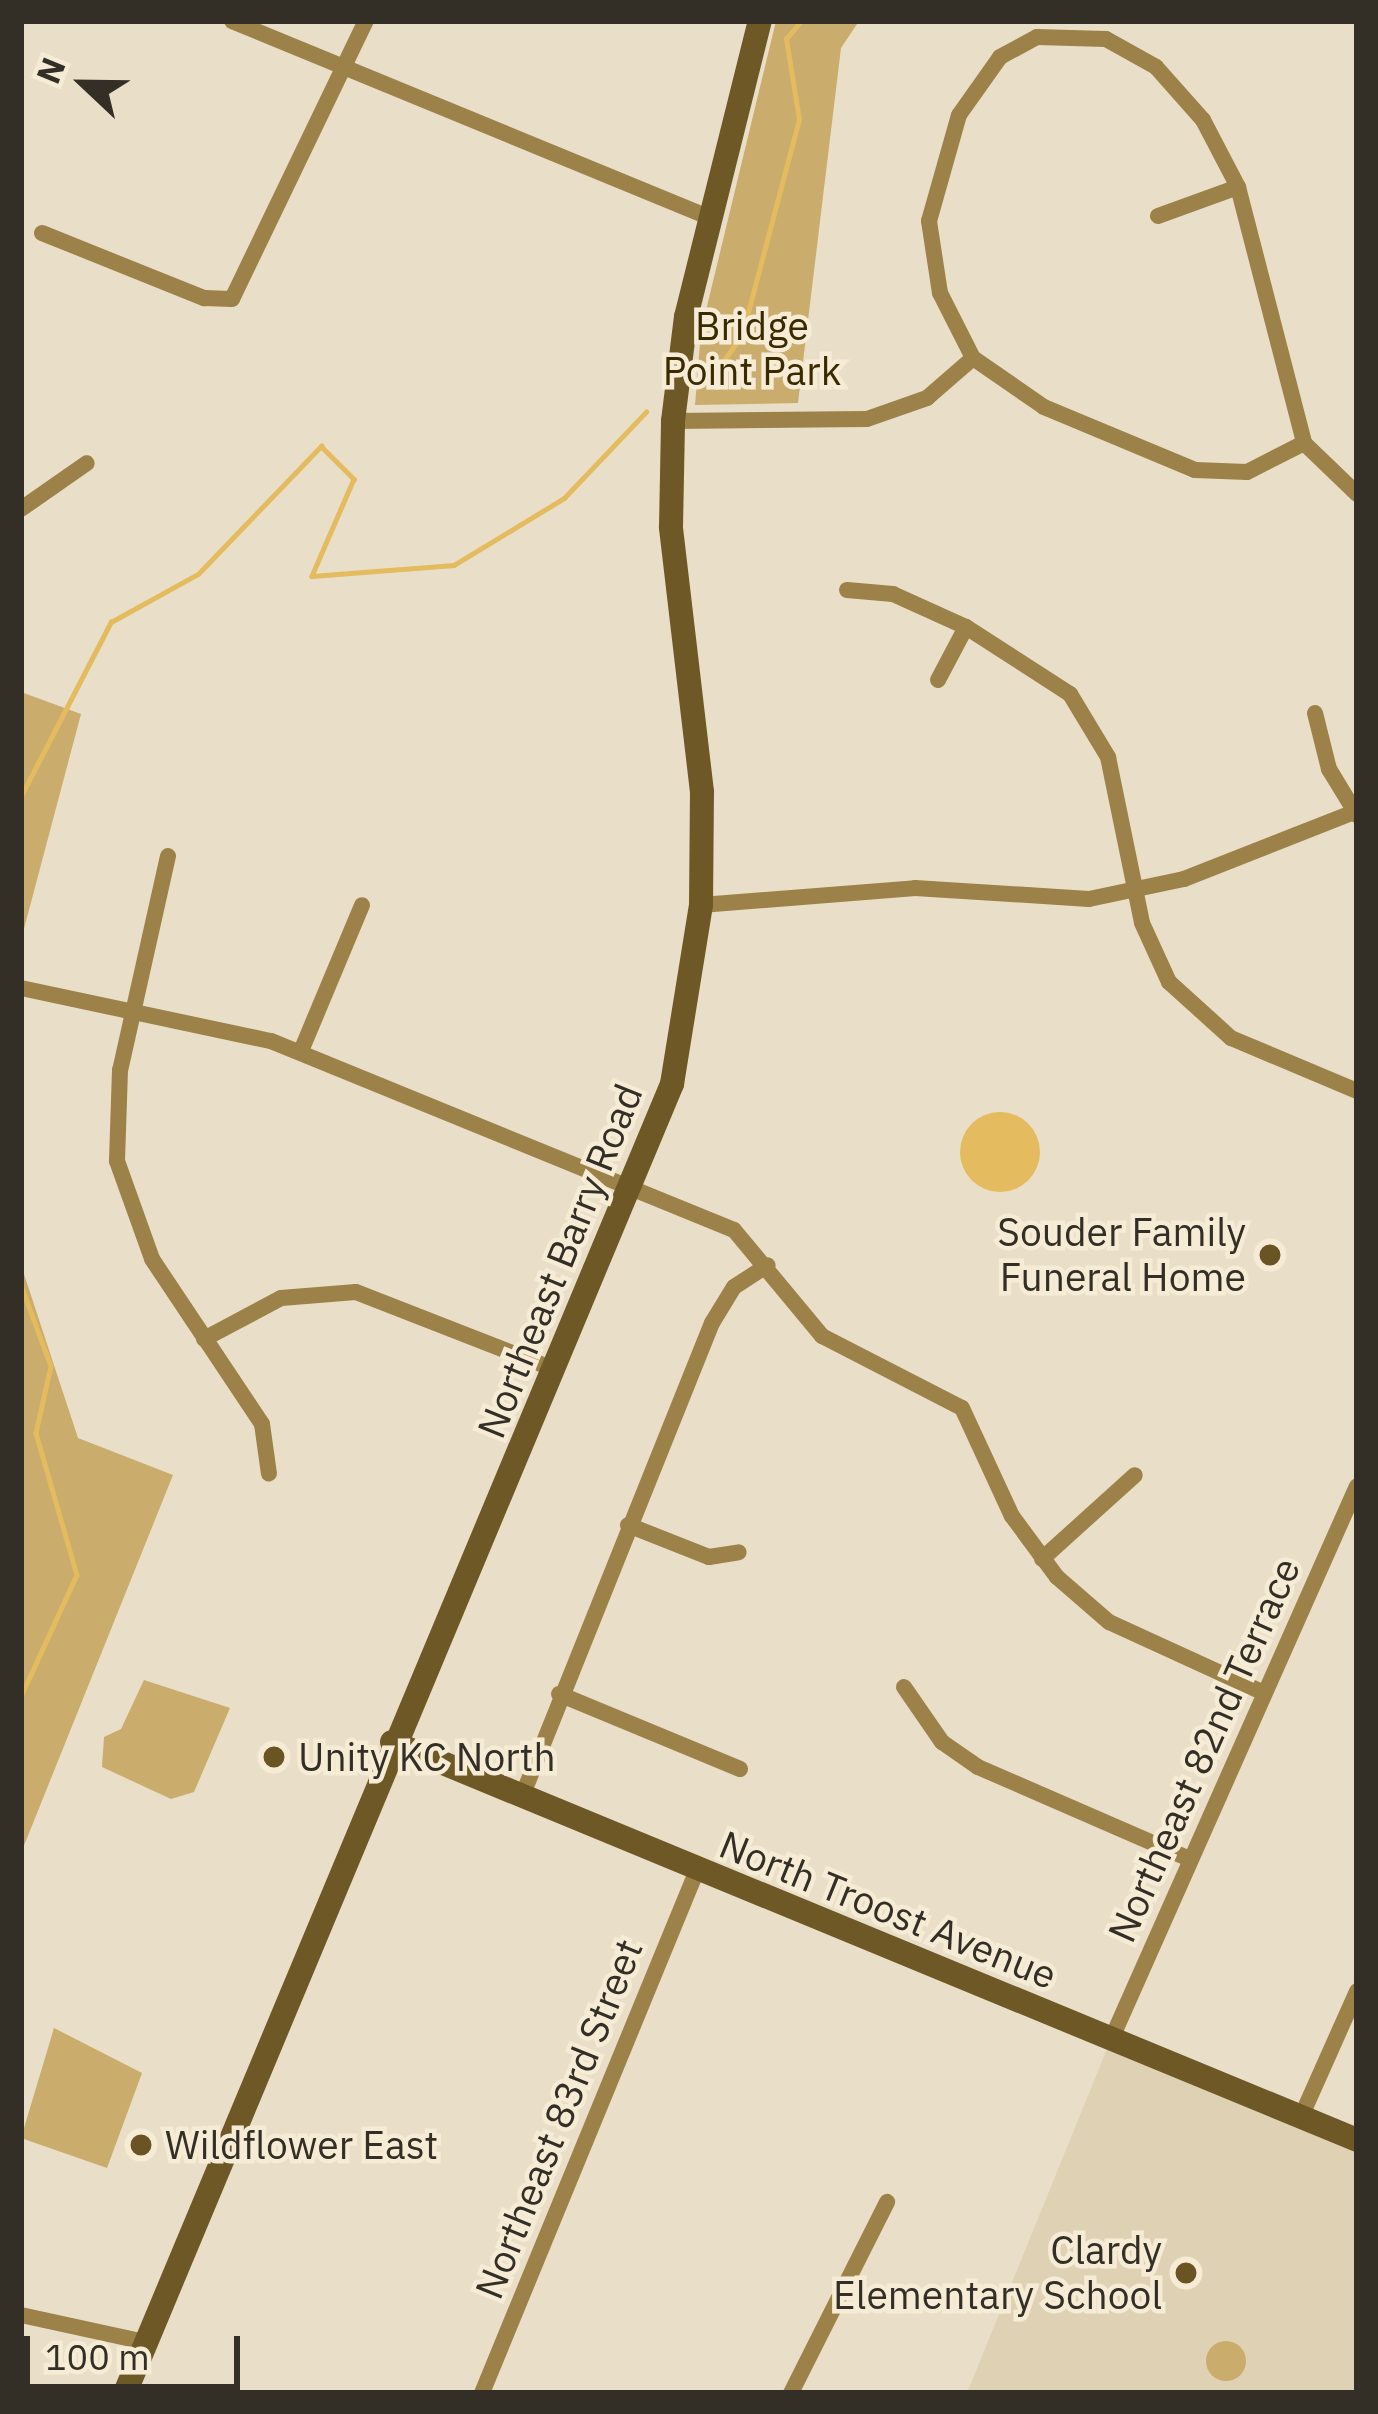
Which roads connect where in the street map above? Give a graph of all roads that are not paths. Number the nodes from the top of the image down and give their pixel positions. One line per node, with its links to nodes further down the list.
1 (232, 21): 5 (street)
2 (366, 21): 5 (street)
3 (760, 21): 8 (main road, Northeast Barry Road)
4 (1035, 29): 6 (street); 10 (street)
5 (340, 66): 8 (street); 9 (street)
6 (1238, 187): 7 (street); 12 (street)
7 (1158, 216)
8 (712, 219): 11 (main road, Northeast Barry Road)
9 (42, 233)
10 (973, 358): 11 (street); 12 (street)
11 (673, 421): 24 (main road, Northeast Barry Road)
12 (1304, 443): 14 (street)
13 (87, 463): 15 (street)
14 (1357, 494)
15 (21, 509)
16 (847, 590): 17 (street)
17 (965, 627): 18 (street); 22 (street)
18 (938, 680)
19 (1315, 713): 20 (street)
20 (1356, 813): 22 (street)
21 (168, 856): 26 (street)
22 (1138, 892): 24 (street); 28 (street)
23 (362, 905): 27 (street)
24 (700, 905): 29 (main road, Northeast Barry Road)
25 (21, 988): 26 (street)
26 (134, 1006): 27 (street); 31 (street)
27 (301, 1051): 29 (street)
28 (1357, 1091)
29 (634, 1188): 30 (street); 32 (main road, Northeast Barry Road)
30 (768, 1264): 36 (street); 38 (street)
31 (204, 1339): 32 (street); 33 (street)
32 (556, 1370): 42 (main road, Northeast Barry Road)
33 (269, 1474)
34 (1135, 1475): 38 (street)
35 (1357, 1486): 41 (street, Northeast 82nd Terrace)
36 (628, 1525): 37 (street); 40 (street)
37 (739, 1552)
38 (1042, 1559): 41 (street)
39 (904, 1687): 45 (street)
40 (559, 1694): 43 (street); 44 (street)
41 (1264, 1694): 45 (street, Northeast 82nd Terrace)
42 (392, 1742): 44 (main road, North Troost Avenue); 53 (main road, Northeast Barry Road)
43 (740, 1769)
44 (523, 1794): 46 (main road, North Troost Avenue)
45 (1190, 1859): 48 (street, Northeast 82nd Terrace)
46 (697, 1870): 48 (main road, North Troost Avenue); 55 (street, Northeast 83rd Street)
47 (1357, 1991): 49 (street)
48 (1111, 2041): 49 (main road, North Troost Avenue)
49 (1301, 2117): 50 (main road, North Troost Avenue)
50 (1357, 2140)
51 (886, 2202): 56 (street)
52 (21, 2315): 53 (street)
53 (146, 2342): 54 (main road, Northeast Barry Road)
54 (125, 2393)
55 (482, 2393)
56 (791, 2393)

